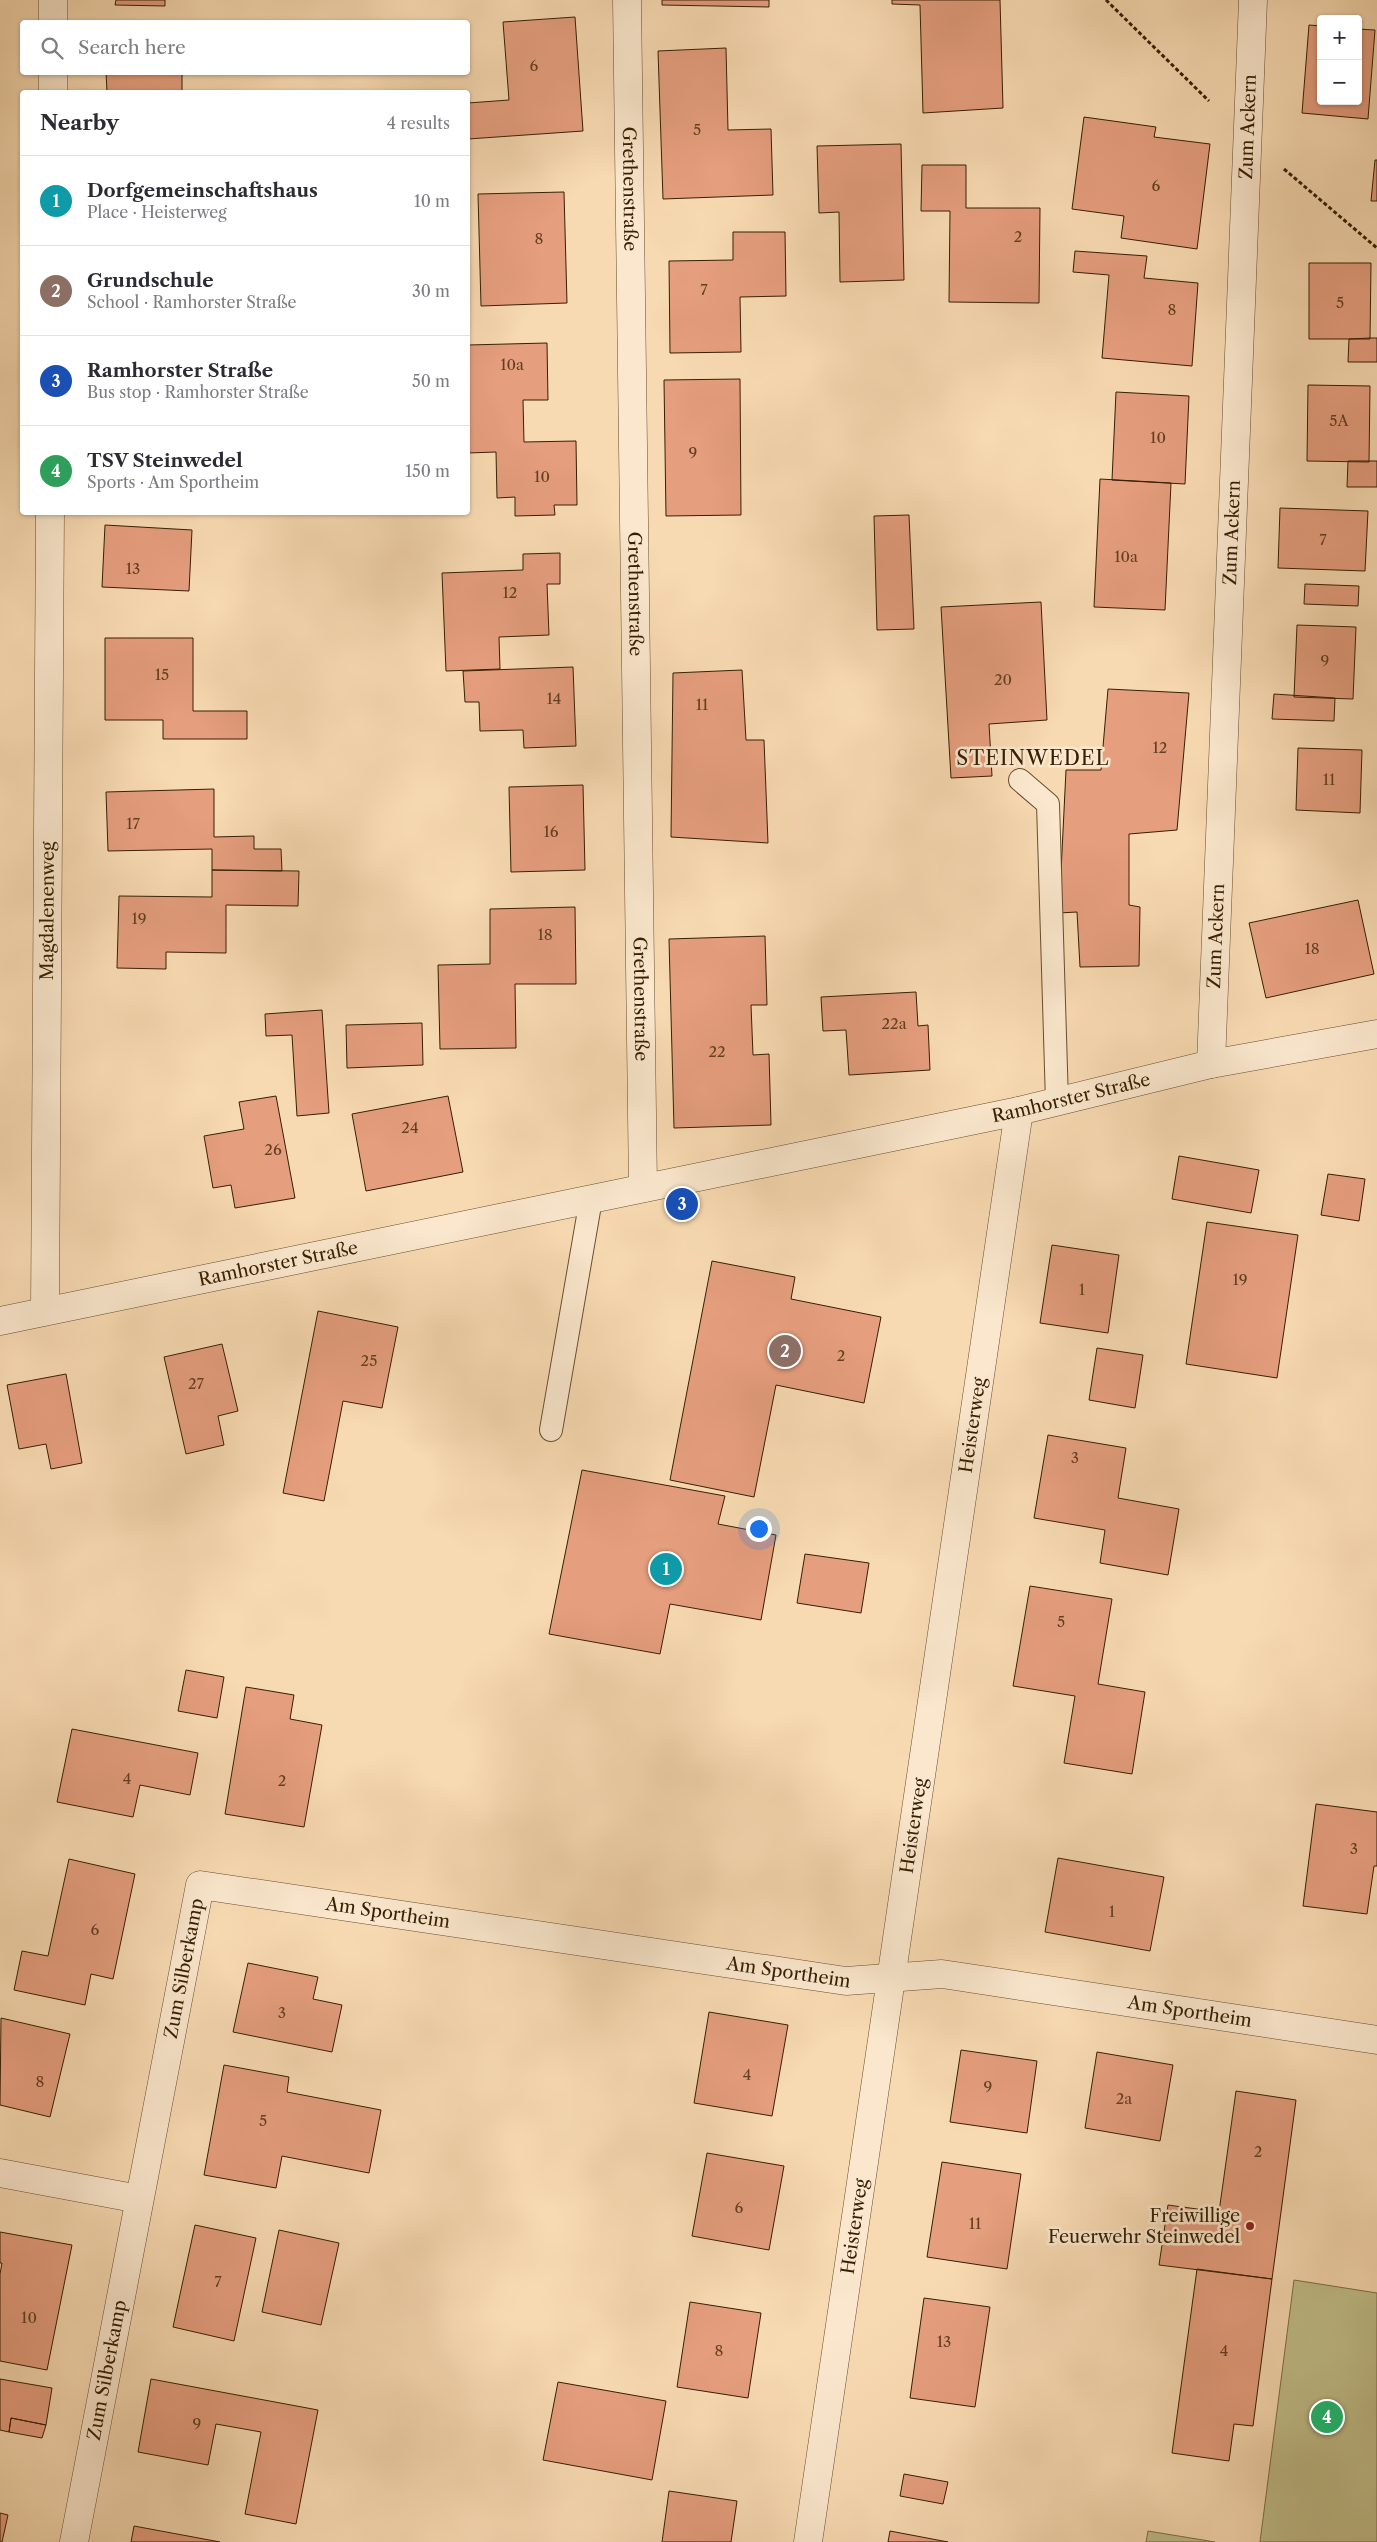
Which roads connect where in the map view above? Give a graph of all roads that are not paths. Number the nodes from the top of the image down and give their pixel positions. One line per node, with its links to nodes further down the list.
1 (53, 0): 4 (street)
2 (627, 0): 13 (street, Grethenstraße)
3 (1254, 0): 10 (street, Zum Ackern)
4 (53, 20)
5 (53, 75): 6 (street)
6 (53, 90)
7 (50, 515): 15 (street, Magdalenenweg)
8 (1020, 780): 11 (lane)
9 (1377, 1034): 10 (street, Ramhorster Straße)
10 (1212, 1064): 11 (street, Ramhorster Straße)
11 (1057, 1102): 12 (street, Ramhorster Straße)
12 (1019, 1111): 13 (street, Ramhorster Straße); 19 (street, Heisterweg)
13 (643, 1188): 14 (street, Ramhorster Straße)
14 (591, 1199): 15 (street, Ramhorster Straße); 17 (lane)
15 (45, 1311): 16 (street, Ramhorster Straße)
16 (0, 1321)
17 (551, 1430)
18 (200, 1885): 19 (street, Am Sportheim); 22 (street, Zum Silberkamp)
19 (891, 1979): 20 (street, Am Sportheim); 24 (street, Heisterweg)
20 (1377, 2040)
21 (0, 2173): 22 (street)
22 (139, 2199): 23 (street, Zum Silberkamp)
23 (74, 2542)
24 (808, 2542)

